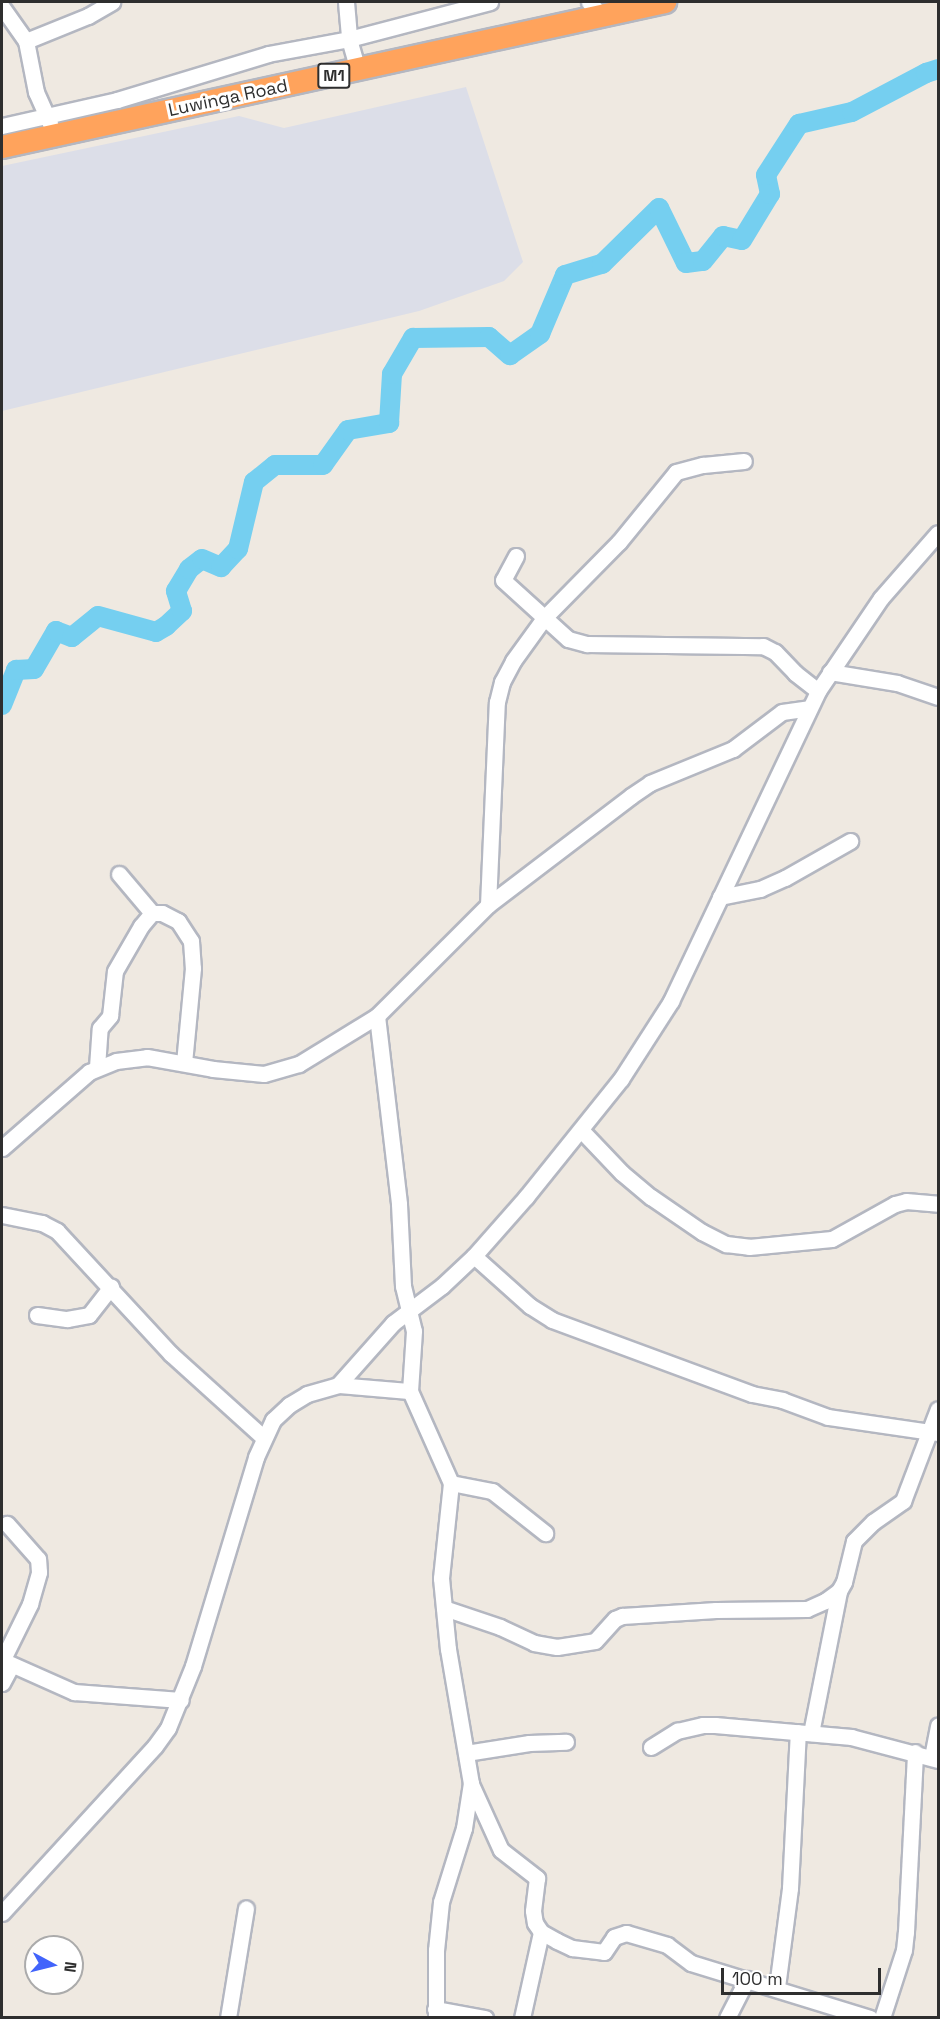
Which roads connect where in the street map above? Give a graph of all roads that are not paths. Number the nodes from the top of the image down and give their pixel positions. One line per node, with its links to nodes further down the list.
1 (112, 2): 8 (street)
2 (346, 2): 7 (street)
3 (490, 2): 7 (street)
4 (661, 2): 6 (highway, Luwinga Road / M1)
5 (2, 7): 8 (street)
6 (596, 9): 9 (highway, Luwinga Road / M1)
7 (349, 39): 9 (street); 10 (street)
8 (26, 41): 10 (street)
9 (358, 70): 10 (highway, Luwinga Road / M1)
10 (51, 125): 11 (street); 12 (highway, Luwinga Road / M1)
11 (2, 126)
12 (2, 147)
13 (744, 461): 16 (street)
14 (939, 534): 17 (street)
15 (516, 556): 16 (street)
16 (544, 618): 18 (street); 24 (street)
17 (830, 672): 18 (street); 19 (street)
18 (818, 691): 20 (street)
19 (939, 697)
20 (809, 708): 23 (street); 24 (street)
21 (850, 841): 23 (street)
22 (118, 873): 25 (street)
23 (720, 897): 29 (street)
24 (488, 905): 26 (street)
25 (152, 913): 27 (street); 28 (street)
26 (377, 1016): 27 (street); 35 (street)
27 (184, 1064): 28 (street)
28 (97, 1067): 30 (street)
29 (581, 1130): 31 (street); 33 (street)
30 (2, 1148)
31 (939, 1204)
32 (2, 1215): 34 (street)
33 (474, 1256): 35 (street); 40 (street)
34 (111, 1287): 36 (street); 41 (street)
35 (408, 1310): 37 (street); 38 (street)
36 (37, 1315)
37 (338, 1385): 38 (street); 41 (street)
38 (410, 1391): 42 (street)
39 (939, 1409): 40 (street)
40 (934, 1432): 45 (street)
41 (264, 1438): 49 (street)
42 (451, 1483): 44 (street); 46 (street)
43 (7, 1524): 47 (street)
44 (545, 1533)
45 (839, 1591): 46 (street); 51 (street)
46 (444, 1608): 55 (street)
47 (5, 1662): 48 (street); 49 (street)
48 (2, 1683)
49 (181, 1700): 59 (street)
50 (939, 1726): 56 (street)
51 (804, 1733): 53 (street); 54 (street); 62 (street)
52 (566, 1742): 55 (street)
53 (651, 1747)
54 (915, 1752): 56 (street); 69 (street)
55 (466, 1754): 57 (street)
56 (935, 1758)
57 (471, 1783): 60 (street); 63 (street)
58 (246, 1908): 64 (street)
59 (2, 1913)
60 (541, 1932): 61 (street); 66 (street)
61 (747, 1978): 62 (street); 67 (street)
62 (777, 1987): 68 (street)
63 (435, 2013): 65 (street)
64 (228, 2018)
65 (485, 2018)
66 (522, 2018)
67 (727, 2018)
68 (870, 2018)
69 (882, 2018)

